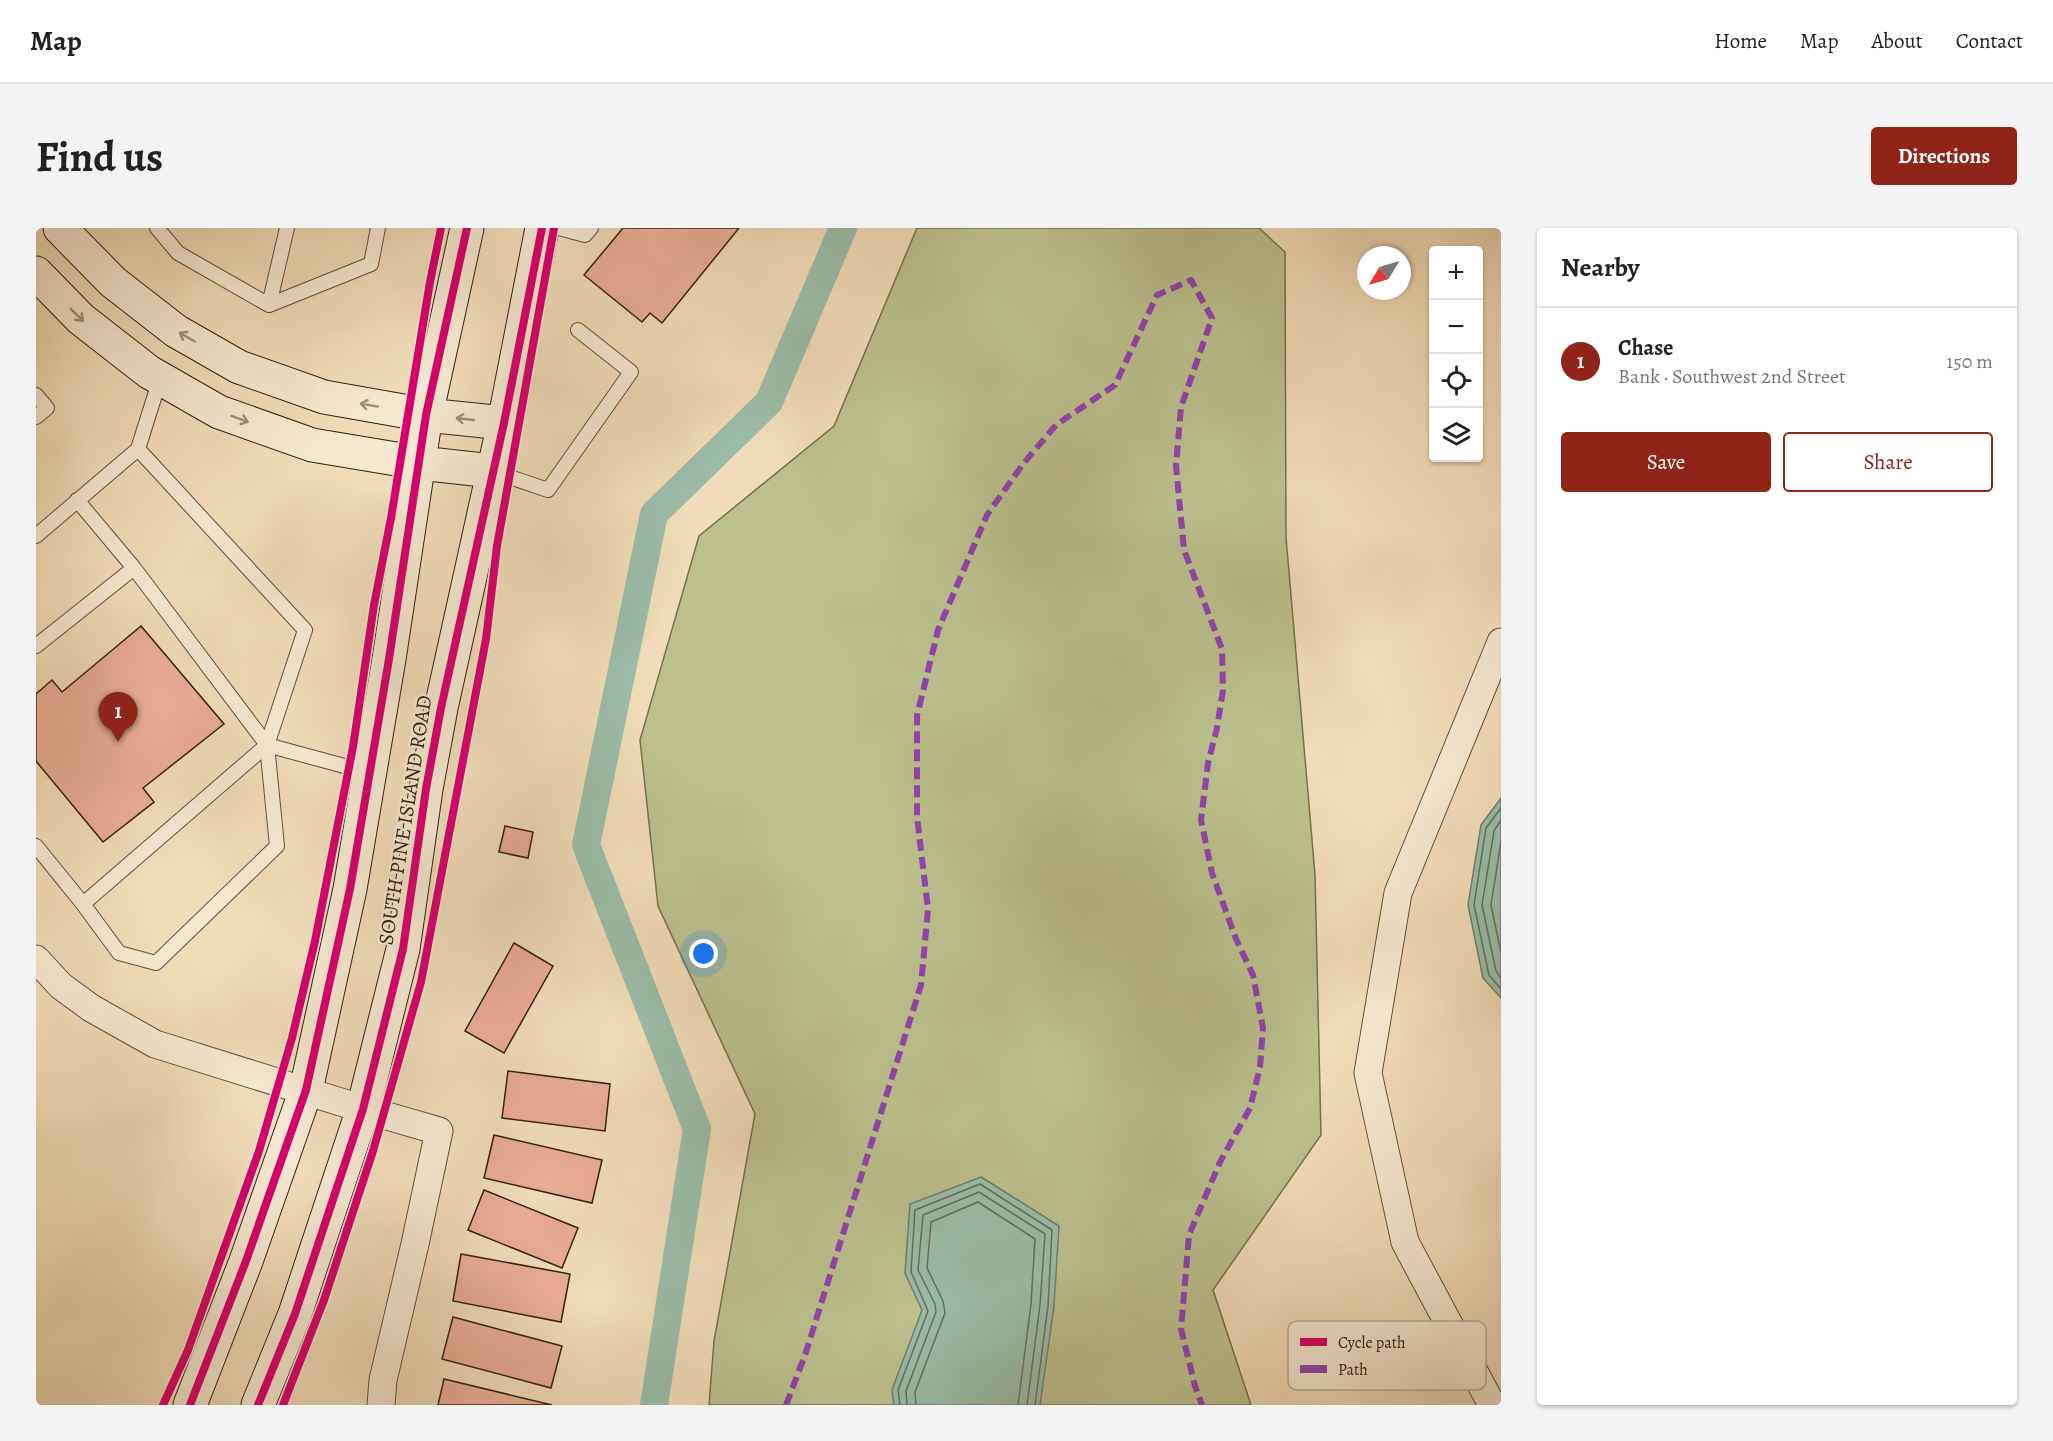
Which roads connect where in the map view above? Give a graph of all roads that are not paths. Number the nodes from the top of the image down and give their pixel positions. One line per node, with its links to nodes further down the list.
1 (60, 228): 14 (main road, one-way to 1)
2 (157, 228): 10 (lane)
3 (287, 228): 10 (lane)
4 (378, 228): 10 (lane)
5 (467, 228): 14 (main road, SOUTH PINE ISLAND ROAD)
6 (542, 228): 16 (main road, SOUTH PINE ISLAND ROAD)
7 (559, 228): 8 (lane)
8 (591, 228)
9 (36, 273): 12 (main road, one-way to 12)
10 (269, 305)
11 (578, 330): 19 (lane)
12 (160, 379): 17 (lane); 18 (main road, one-way to 18)
13 (36, 395): 15 (lane)
14 (426, 415): 16 (main road, one-way to 14); 18 (main road, SOUTH PINE ISLAND ROAD)
15 (36, 417)
16 (504, 423): 19 (main road, SOUTH PINE ISLAND ROAD)
17 (138, 449): 20 (lane); 25 (lane)
18 (420, 464): 19 (main road); 26 (main road, SOUTH PINE ISLAND ROAD)
19 (492, 471): 31 (main road, SOUTH PINE ISLAND ROAD)
20 (77, 500): 21 (lane); 22 (lane)
21 (36, 536)
22 (134, 568): 24 (lane); 25 (lane)
23 (1501, 642): 32 (street)
24 (36, 646)
25 (267, 744): 26 (lane); 28 (lane); 28 (lane)
26 (370, 773): 30 (main road, SOUTH PINE ISLAND ROAD)
27 (36, 846): 28 (lane)
28 (83, 904)
29 (36, 959): 30 (street)
30 (306, 1090): 31 (street); 34 (main road, SOUTH PINE ISLAND ROAD)
31 (363, 1109): 35 (main road, SOUTH PINE ISLAND ROAD); 36 (street)
32 (1447, 1321)
33 (1484, 1390): 37 (street)
34 (190, 1405)
35 (258, 1405)
36 (381, 1405)
37 (1492, 1405)

